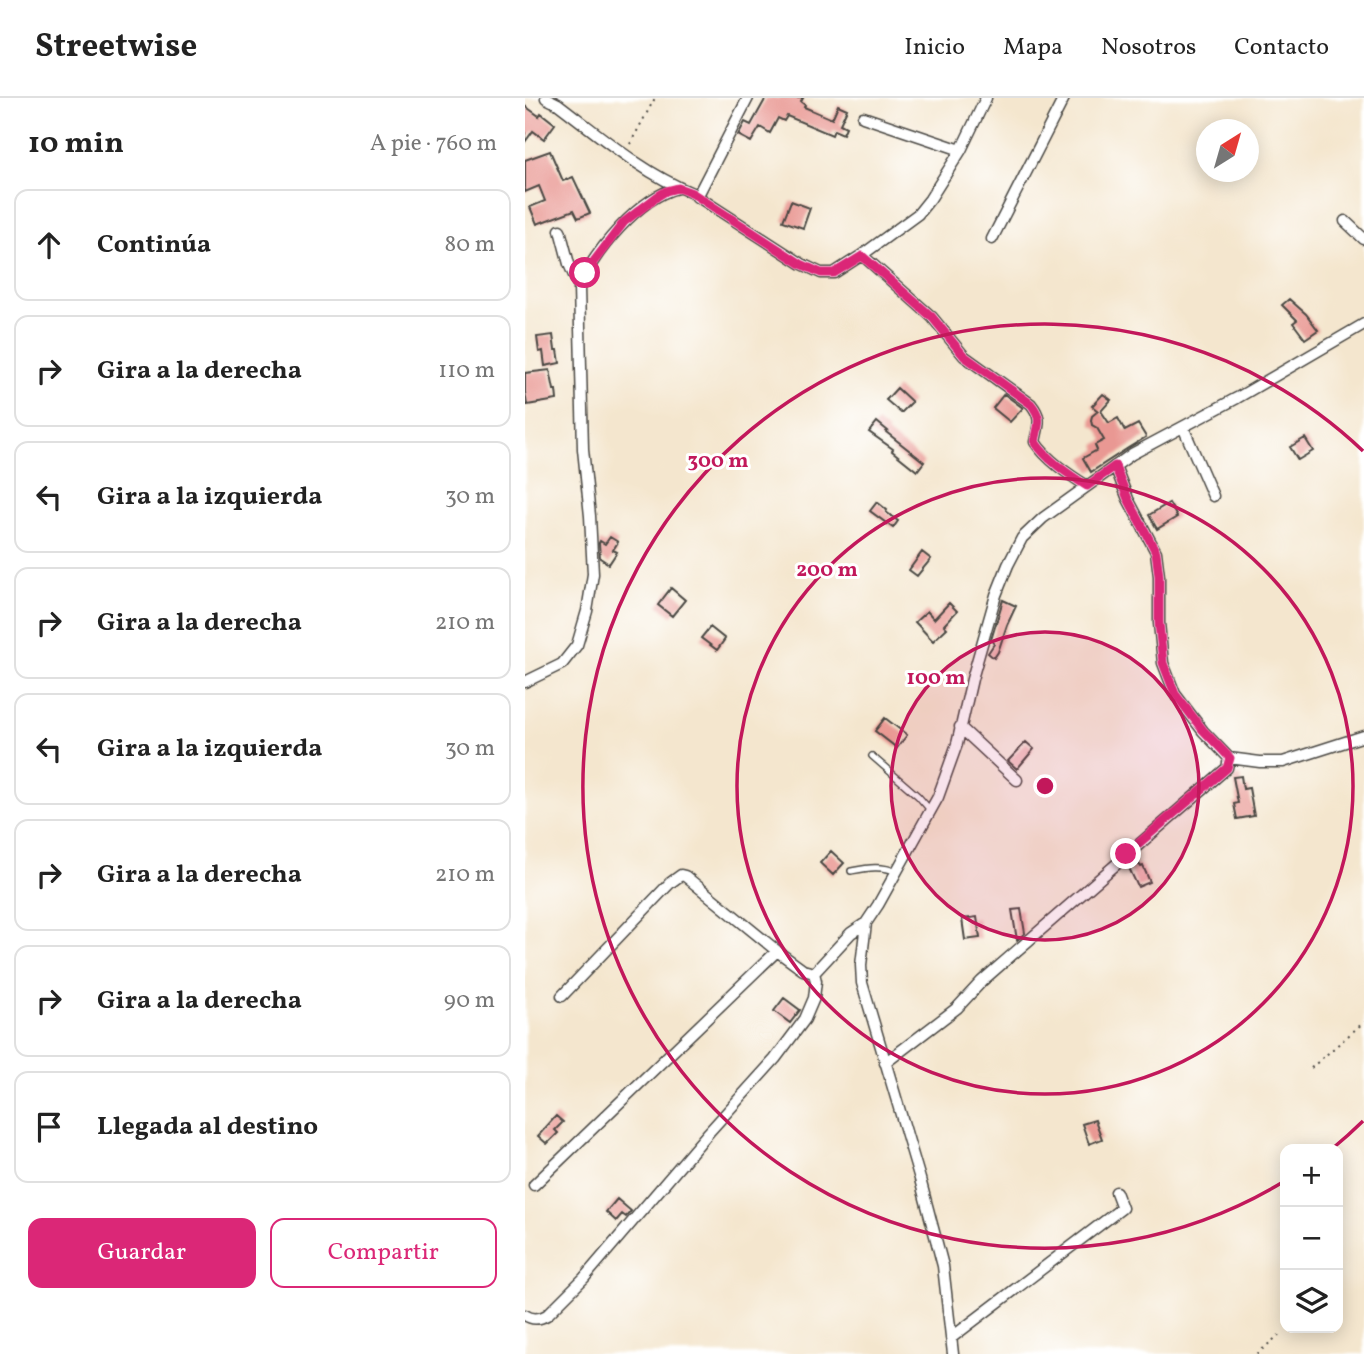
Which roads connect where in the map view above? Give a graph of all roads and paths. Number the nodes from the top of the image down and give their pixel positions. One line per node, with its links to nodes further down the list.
1 (656, 98): 8 (path)
2 (748, 98): 10 (street)
3 (986, 98): 7 (street)
4 (1064, 98): 13 (street)
5 (554, 100): 8 (street)
6 (863, 117): 7 (street)
7 (961, 150): 15 (street)
8 (625, 154): 9 (street)
9 (678, 188): 10 (street); 16 (street)
10 (697, 197): 15 (street)
11 (1345, 221): 14 (street)
12 (560, 230): 16 (street)
13 (992, 239)
14 (1364, 239)
15 (862, 256): 20 (street)
16 (579, 287): 22 (street)
17 (1364, 324): 18 (street)
18 (1183, 428): 19 (street); 21 (street)
19 (1115, 466): 20 (street); 26 (street)
20 (1087, 486): 23 (street)
21 (1213, 496)
22 (525, 682)
23 (960, 727): 27 (street); 28 (street)
24 (1364, 736): 26 (street)
25 (872, 756): 28 (lane)
26 (1230, 758): 36 (street)
27 (1017, 780)
28 (931, 811): 30 (street)
29 (851, 871): 30 (lane)
30 (897, 872): 31 (street)
31 (866, 923): 33 (street); 36 (street)
32 (776, 951): 33 (street); 34 (street); 38 (street)
33 (814, 973): 40 (street)
34 (562, 996)
35 (1364, 1022): 37 (path)
36 (885, 1063): 42 (street)
37 (1311, 1068)
38 (534, 1185)
39 (1116, 1192): 42 (street)
40 (525, 1315)
41 (1279, 1335): 44 (path)
42 (951, 1338): 43 (street)
43 (953, 1354)
44 (1257, 1354)

